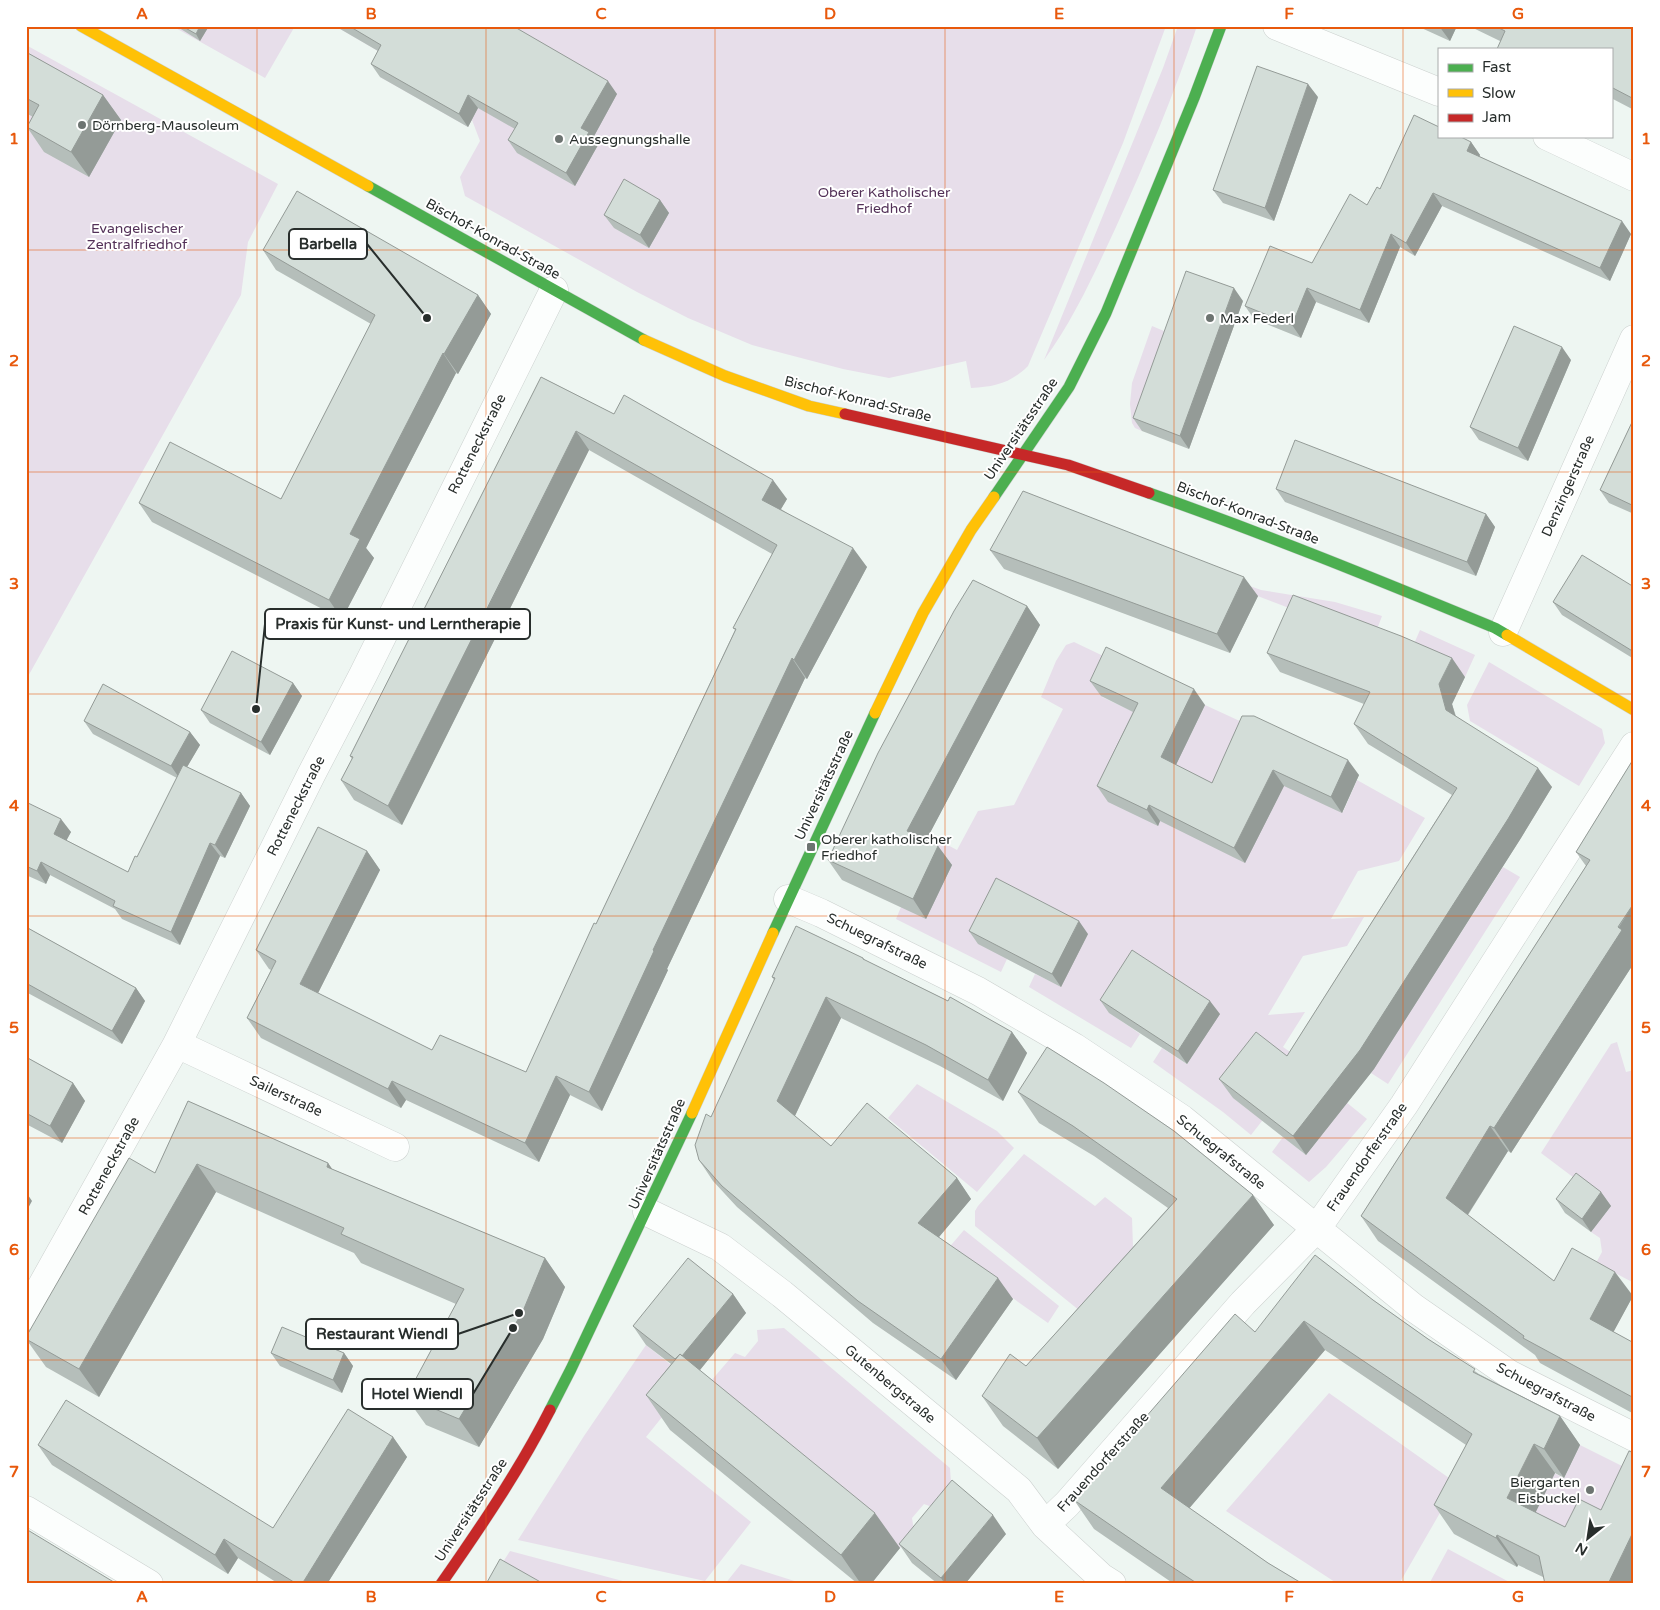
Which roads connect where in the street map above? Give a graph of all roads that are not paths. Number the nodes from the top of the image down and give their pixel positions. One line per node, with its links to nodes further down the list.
1 (81, 26): 7 (street, Bischof-Konrad-Straße)
2 (1221, 26): 9 (street, Universitätsstraße)
3 (1277, 26): 4 (street)
4 (1438, 92)
5 (1551, 138): 6 (street)
6 (1634, 177)
7 (554, 290): 9 (street, Bischof-Konrad-Straße); 14 (street, Rotteneckstraße)
8 (1634, 339): 10 (street, Denzingerstraße)
9 (1023, 454): 10 (street, Bischof-Konrad-Straße); 13 (street, Universitätsstraße)
10 (1503, 632): 11 (street, Bischof-Konrad-Straße)
11 (1634, 710)
12 (1634, 746): 17 (street, Frauendorferstraße)
13 (788, 899): 16 (street, Universitätsstraße); 17 (street, Schuegrafstraße)
14 (177, 1044): 15 (street, Sailerstraße); 18 (street, Rotteneckstraße)
15 (395, 1147)
16 (647, 1212): 21 (street, Gutenbergstraße); 23 (street, Universitätsstraße)
17 (1317, 1228): 19 (street, Schuegrafstraße); 21 (street, Frauendorferstraße)
18 (26, 1316)
19 (1634, 1437)
20 (26, 1510): 22 (street)
21 (1045, 1525): 24 (street, Gutenbergstraße)
22 (149, 1584)
23 (441, 1584)
24 (1112, 1584)

